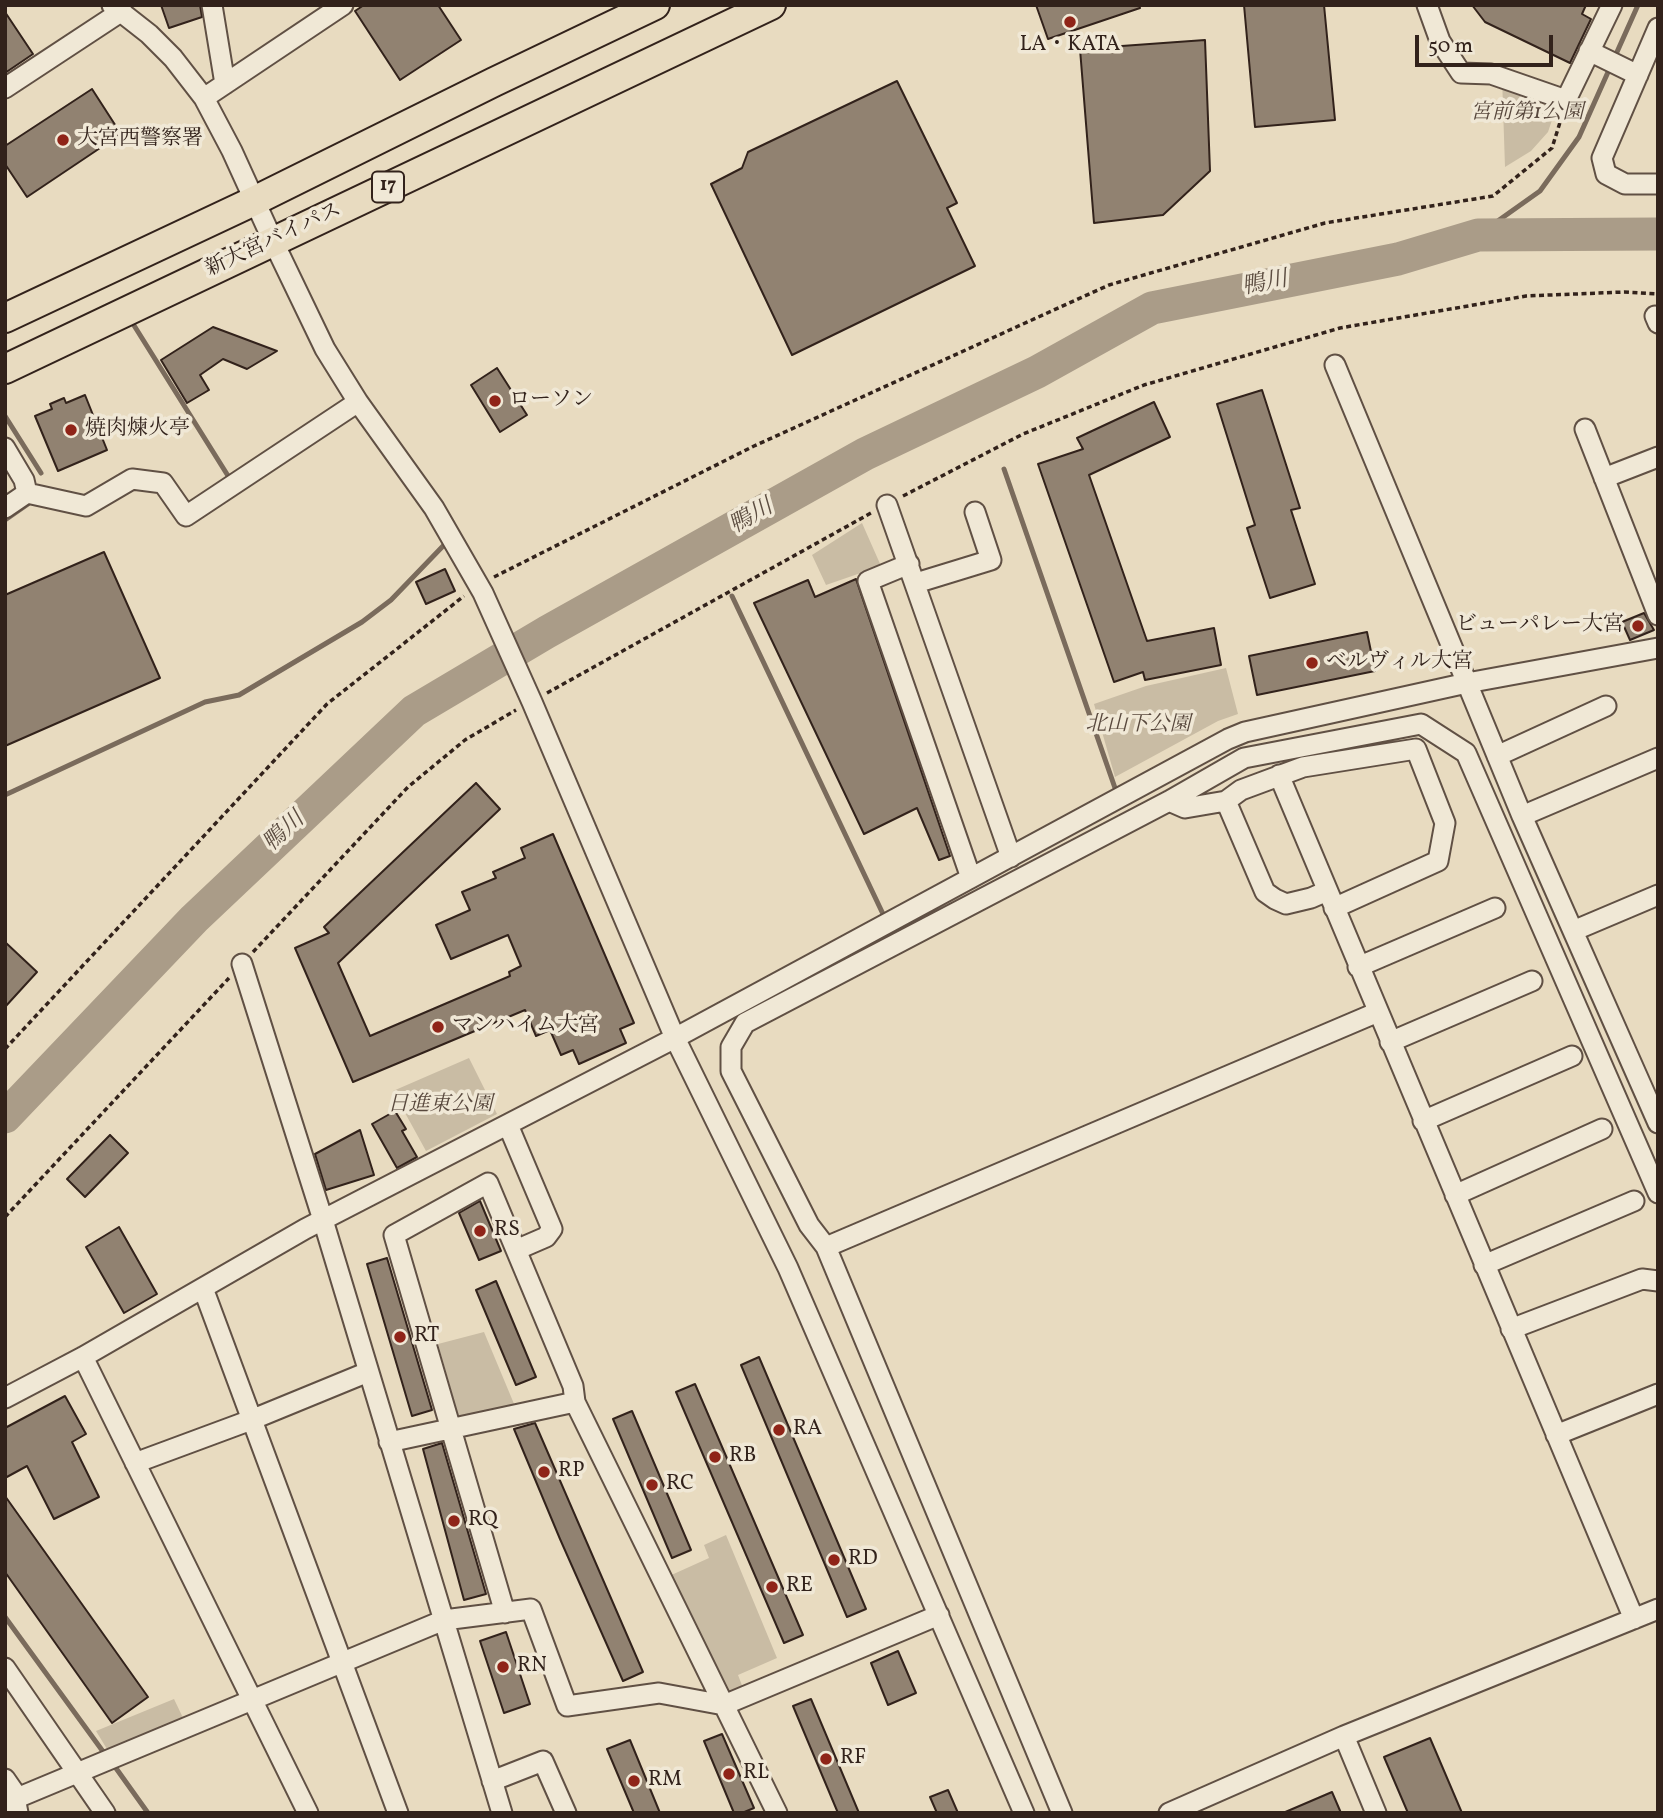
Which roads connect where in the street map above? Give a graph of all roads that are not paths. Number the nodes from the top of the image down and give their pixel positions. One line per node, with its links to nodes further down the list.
1 (212, 5): 11 (street)
2 (343, 5): 11 (street)
3 (655, 5): 15 (highway, 17)
4 (771, 5): 16 (highway, 新大宮バイパス / 17)
5 (1427, 5): 9 (street)
6 (1612, 5): 9 (street)
7 (117, 8): 12 (street); 13 (street)
8 (1658, 29): 10 (street)
9 (1589, 51): 10 (street)
10 (1637, 75): 14 (street)
11 (225, 84): 13 (street)
12 (5, 88)
13 (204, 98): 15 (street)
14 (1658, 184)
15 (254, 201): 16 (street); 17 (highway, 17)
16 (273, 241): 19 (highway, 新大宮バイパス / 17); 20 (street)
17 (5, 318)
18 (1335, 365): 33 (street)
19 (5, 369)
20 (358, 402): 25 (street); 51 (street)
21 (1585, 429): 24 (street)
22 (5, 449): 25 (street)
23 (1658, 457): 24 (street)
24 (1604, 478): 31 (street)
25 (27, 493): 27 (street)
26 (887, 505): 29 (street)
27 (5, 508)
28 (975, 512): 30 (street)
29 (909, 564): 30 (street); 42 (street)
30 (916, 583): 41 (street)
31 (1658, 615)
32 (1658, 648): 33 (street)
33 (1467, 683): 35 (street); 41 (street)
34 (1606, 706): 35 (street)
35 (1497, 756): 40 (street)
36 (1658, 758): 40 (street)
37 (1279, 775): 39 (street); 44 (street); 44 (street)
38 (1169, 801): 39 (street); 59 (street); 63 (street)
39 (1226, 801): 44 (street)
40 (1522, 816): 46 (street)
41 (1011, 857): 42 (street)
42 (971, 878): 51 (street)
43 (1658, 895): 46 (street)
44 (1331, 899): 48 (street)
45 (1495, 908): 48 (street)
46 (1573, 931): 54 (street)
47 (242, 964): 62 (street)
48 (1359, 967): 50 (street)
49 (1532, 981): 52 (street)
50 (1378, 1012): 52 (street); 63 (street)
51 (675, 1038): 57 (street); 81 (street)
52 (1390, 1042): 55 (street)
53 (1572, 1056): 55 (street)
54 (1651, 1087): 56 (street)
55 (1423, 1121): 60 (street)
56 (1658, 1123)
57 (508, 1125): 62 (street); 64 (street)
58 (1602, 1129): 60 (street)
59 (1658, 1193)
60 (1455, 1195): 65 (street)
61 (1634, 1202): 65 (street)
62 (323, 1220): 67 (street); 70 (street)
63 (826, 1247): 101 (street)
64 (516, 1250): 73 (street); 75 (street)
65 (1484, 1265): 68 (street)
66 (1658, 1281): 68 (street)
67 (202, 1288): 69 (street); 74 (street)
68 (1511, 1329): 76 (street)
69 (83, 1357): 72 (street); 78 (street)
70 (368, 1372): 74 (street); 77 (street)
71 (1658, 1394): 76 (street)
72 (5, 1398)
73 (575, 1402): 75 (street); 87 (street)
74 (251, 1420): 78 (street); 84 (street)
75 (451, 1429): 77 (street); 80 (street)
76 (1556, 1435): 82 (street)
77 (390, 1442): 83 (street)
78 (135, 1463): 86 (street)
79 (1658, 1609): 82 (street)
80 (505, 1613): 83 (street); 87 (street)
81 (939, 1615): 87 (street); 100 (street)
82 (1634, 1619): 88 (street)
83 (444, 1620): 84 (street); 91 (street)
84 (340, 1662): 86 (street); 96 (street)
85 (5, 1668): 89 (street)
86 (252, 1699): 89 (street); 95 (street)
87 (724, 1706): 99 (street)
88 (1344, 1736): 92 (street); 103 (street)
89 (77, 1772): 93 (street); 94 (street)
90 (5, 1779): 93 (street)
91 (492, 1781): 97 (street); 98 (street)
92 (1214, 1804): 102 (street)
93 (13, 1805)
94 (106, 1813)
95 (308, 1813)
96 (398, 1813)
97 (502, 1813)
98 (566, 1813)
99 (777, 1813)
100 (1024, 1813)
101 (1062, 1813)
102 (1169, 1813)
103 (1376, 1813)

